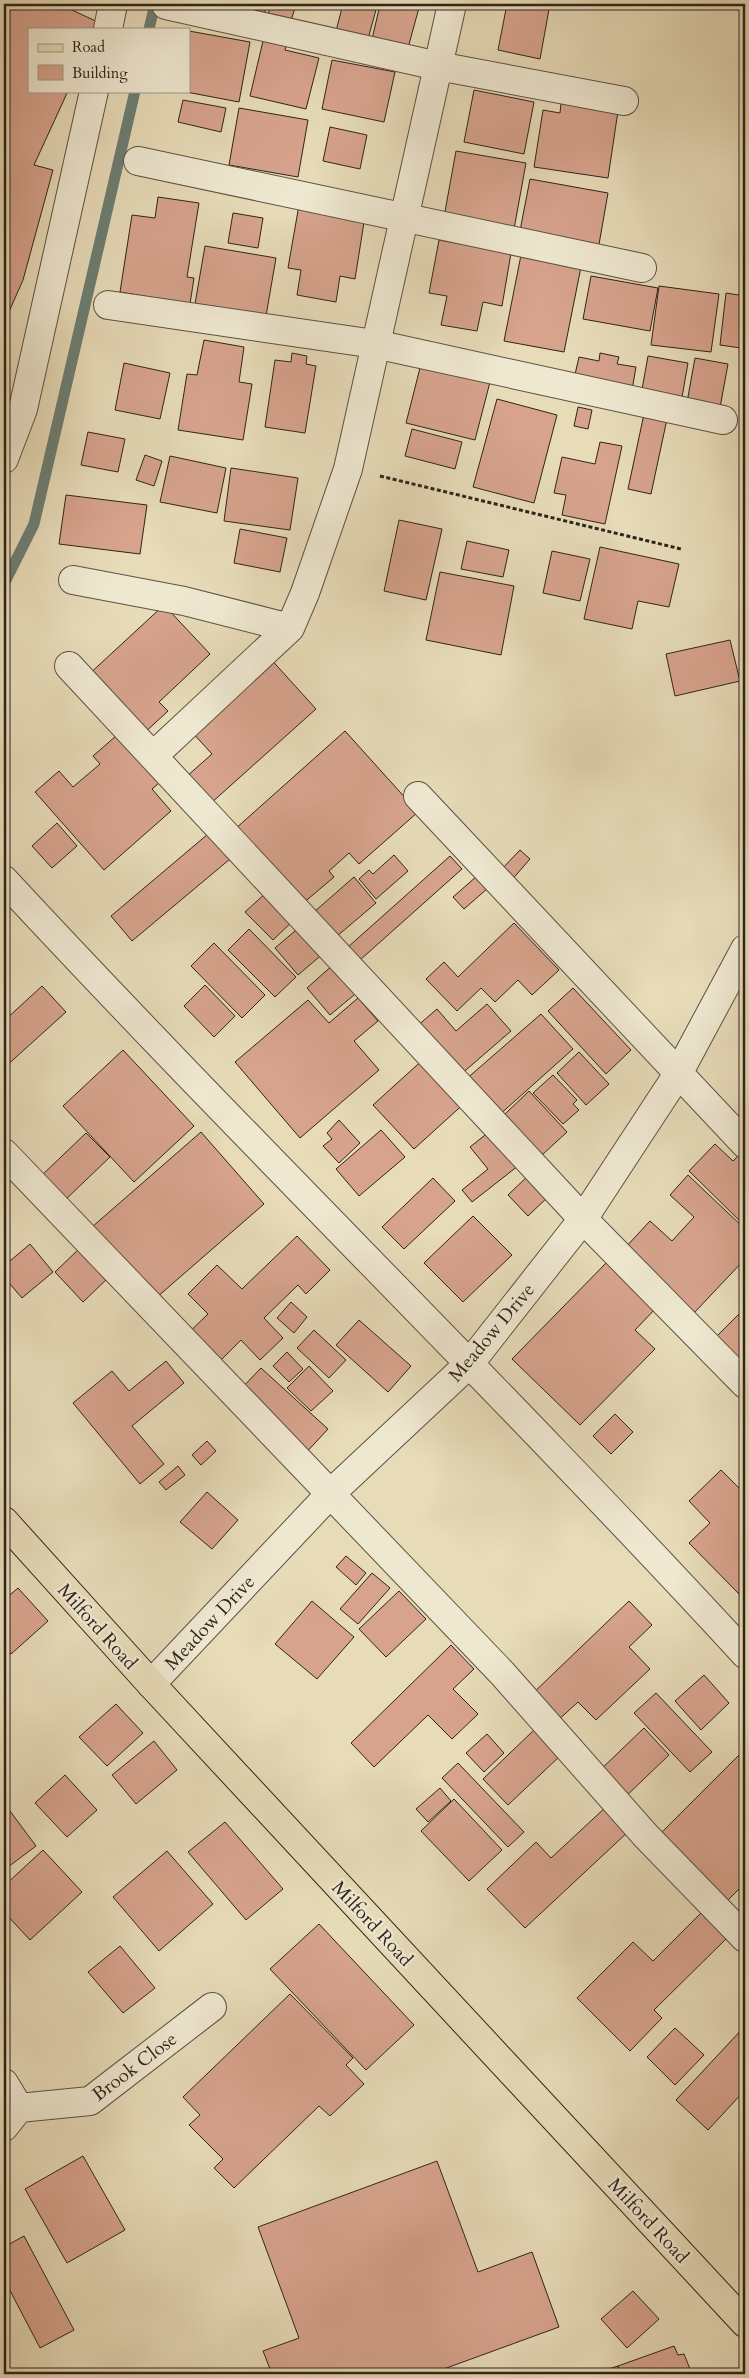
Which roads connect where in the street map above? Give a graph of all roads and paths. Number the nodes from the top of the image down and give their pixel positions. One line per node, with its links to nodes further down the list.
1 (113, 4): 4 (street)
2 (452, 4): 5 (street)
3 (166, 5): 5 (street)
4 (108, 28)
5 (438, 66): 7 (street); 9 (street)
6 (94, 92): 14 (street)
7 (624, 101)
8 (138, 162): 9 (street)
9 (404, 217): 10 (street); 12 (street)
10 (642, 268)
11 (108, 305): 12 (street)
12 (375, 344): 13 (street); 15 (street)
13 (723, 420)
14 (4, 459)
15 (348, 468): 16 (path); 18 (street)
16 (681, 550)
17 (73, 580): 18 (street)
18 (290, 628): 20 (street)
19 (69, 666): 20 (street)
20 (152, 756): 27 (street)
21 (418, 796): 24 (street)
22 (4, 880): 28 (street)
23 (745, 949): 24 (street, Meadow Drive)
24 (678, 1074): 25 (street); 27 (street, Meadow Drive)
25 (745, 1144)
26 (4, 1152): 30 (street)
27 (583, 1219): 28 (street, Meadow Drive); 29 (street)
28 (470, 1363): 30 (street, Meadow Drive); 32 (street)
29 (745, 1384)
30 (330, 1493): 33 (street, Meadow Drive); 34 (street)
31 (4, 1521): 33 (main road, Milford Road)
32 (745, 1654)
33 (151, 1684): 38 (main road, Milford Road)
34 (745, 1938)
35 (212, 2007): 37 (street, Brook Close)
36 (4, 2083): 37 (street)
37 (11, 2117)
38 (745, 2323)

